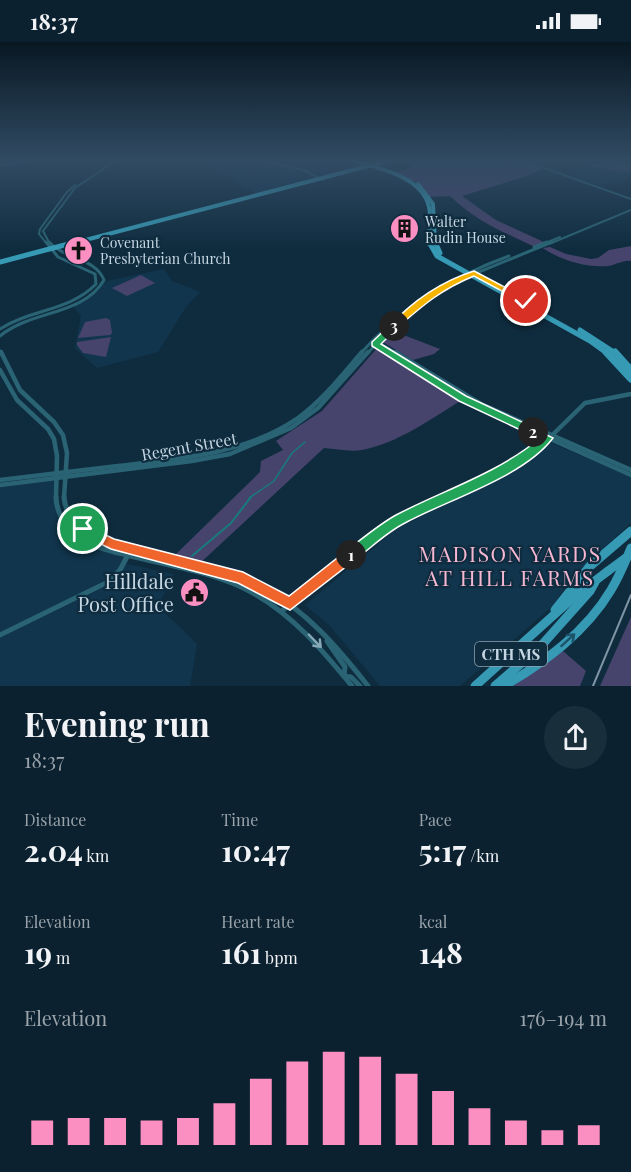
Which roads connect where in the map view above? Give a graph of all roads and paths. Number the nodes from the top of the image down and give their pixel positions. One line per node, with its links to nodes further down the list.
1 (70, 189): 8 (street)
2 (74, 189): 8 (street)
3 (284, 189): 8 (main road)
4 (419, 189): 10 (main road)
5 (603, 189): 6 (street)
6 (631, 199)
7 (631, 209): 10 (street, Regent Street)
8 (53, 249): 9 (main road); 11 (street); 12 (street)
9 (0, 262)
10 (470, 273): 13 (street, Regent Street); 16 (main road); 17 (main road)
11 (0, 329)
12 (0, 336)
13 (375, 342): 19 (street); 22 (street, Regent Street)
14 (0, 351): 22 (street)
15 (0, 370): 23 (street)
16 (631, 370)
17 (631, 379)
18 (631, 394): 19 (street)
19 (549, 437): 20 (street); 21 (street); 32 (street)
20 (631, 470)
21 (631, 474)
22 (65, 475): 23 (street, Regent Street); 28 (street)
23 (56, 476): 24 (street, Regent Street); 25 (street, Regent Street); 28 (street)
24 (0, 480)
25 (0, 485)
26 (631, 531): 34 (main road)
27 (631, 548): 43 (main road, one-way to 27)
28 (129, 552): 31 (street); 32 (street); 36 (street)
29 (631, 554): 30 (main road, CTH MS, bridge)
30 (596, 581): 34 (main road, CTH MS); 42 (main road, CTH MS)
31 (256, 594): 32 (street); 33 (street)
32 (290, 604): 33 (street); 35 (street)
33 (283, 610): 37 (street, one-way to 37)
34 (546, 621): 41 (main road, CTH MS)
35 (320, 632): 37 (street); 40 (street)
36 (0, 635)
37 (344, 676): 38 (street); 39 (street)
38 (352, 686)
39 (360, 686)
40 (368, 686)
41 (475, 686)
42 (495, 686)
43 (504, 686)

